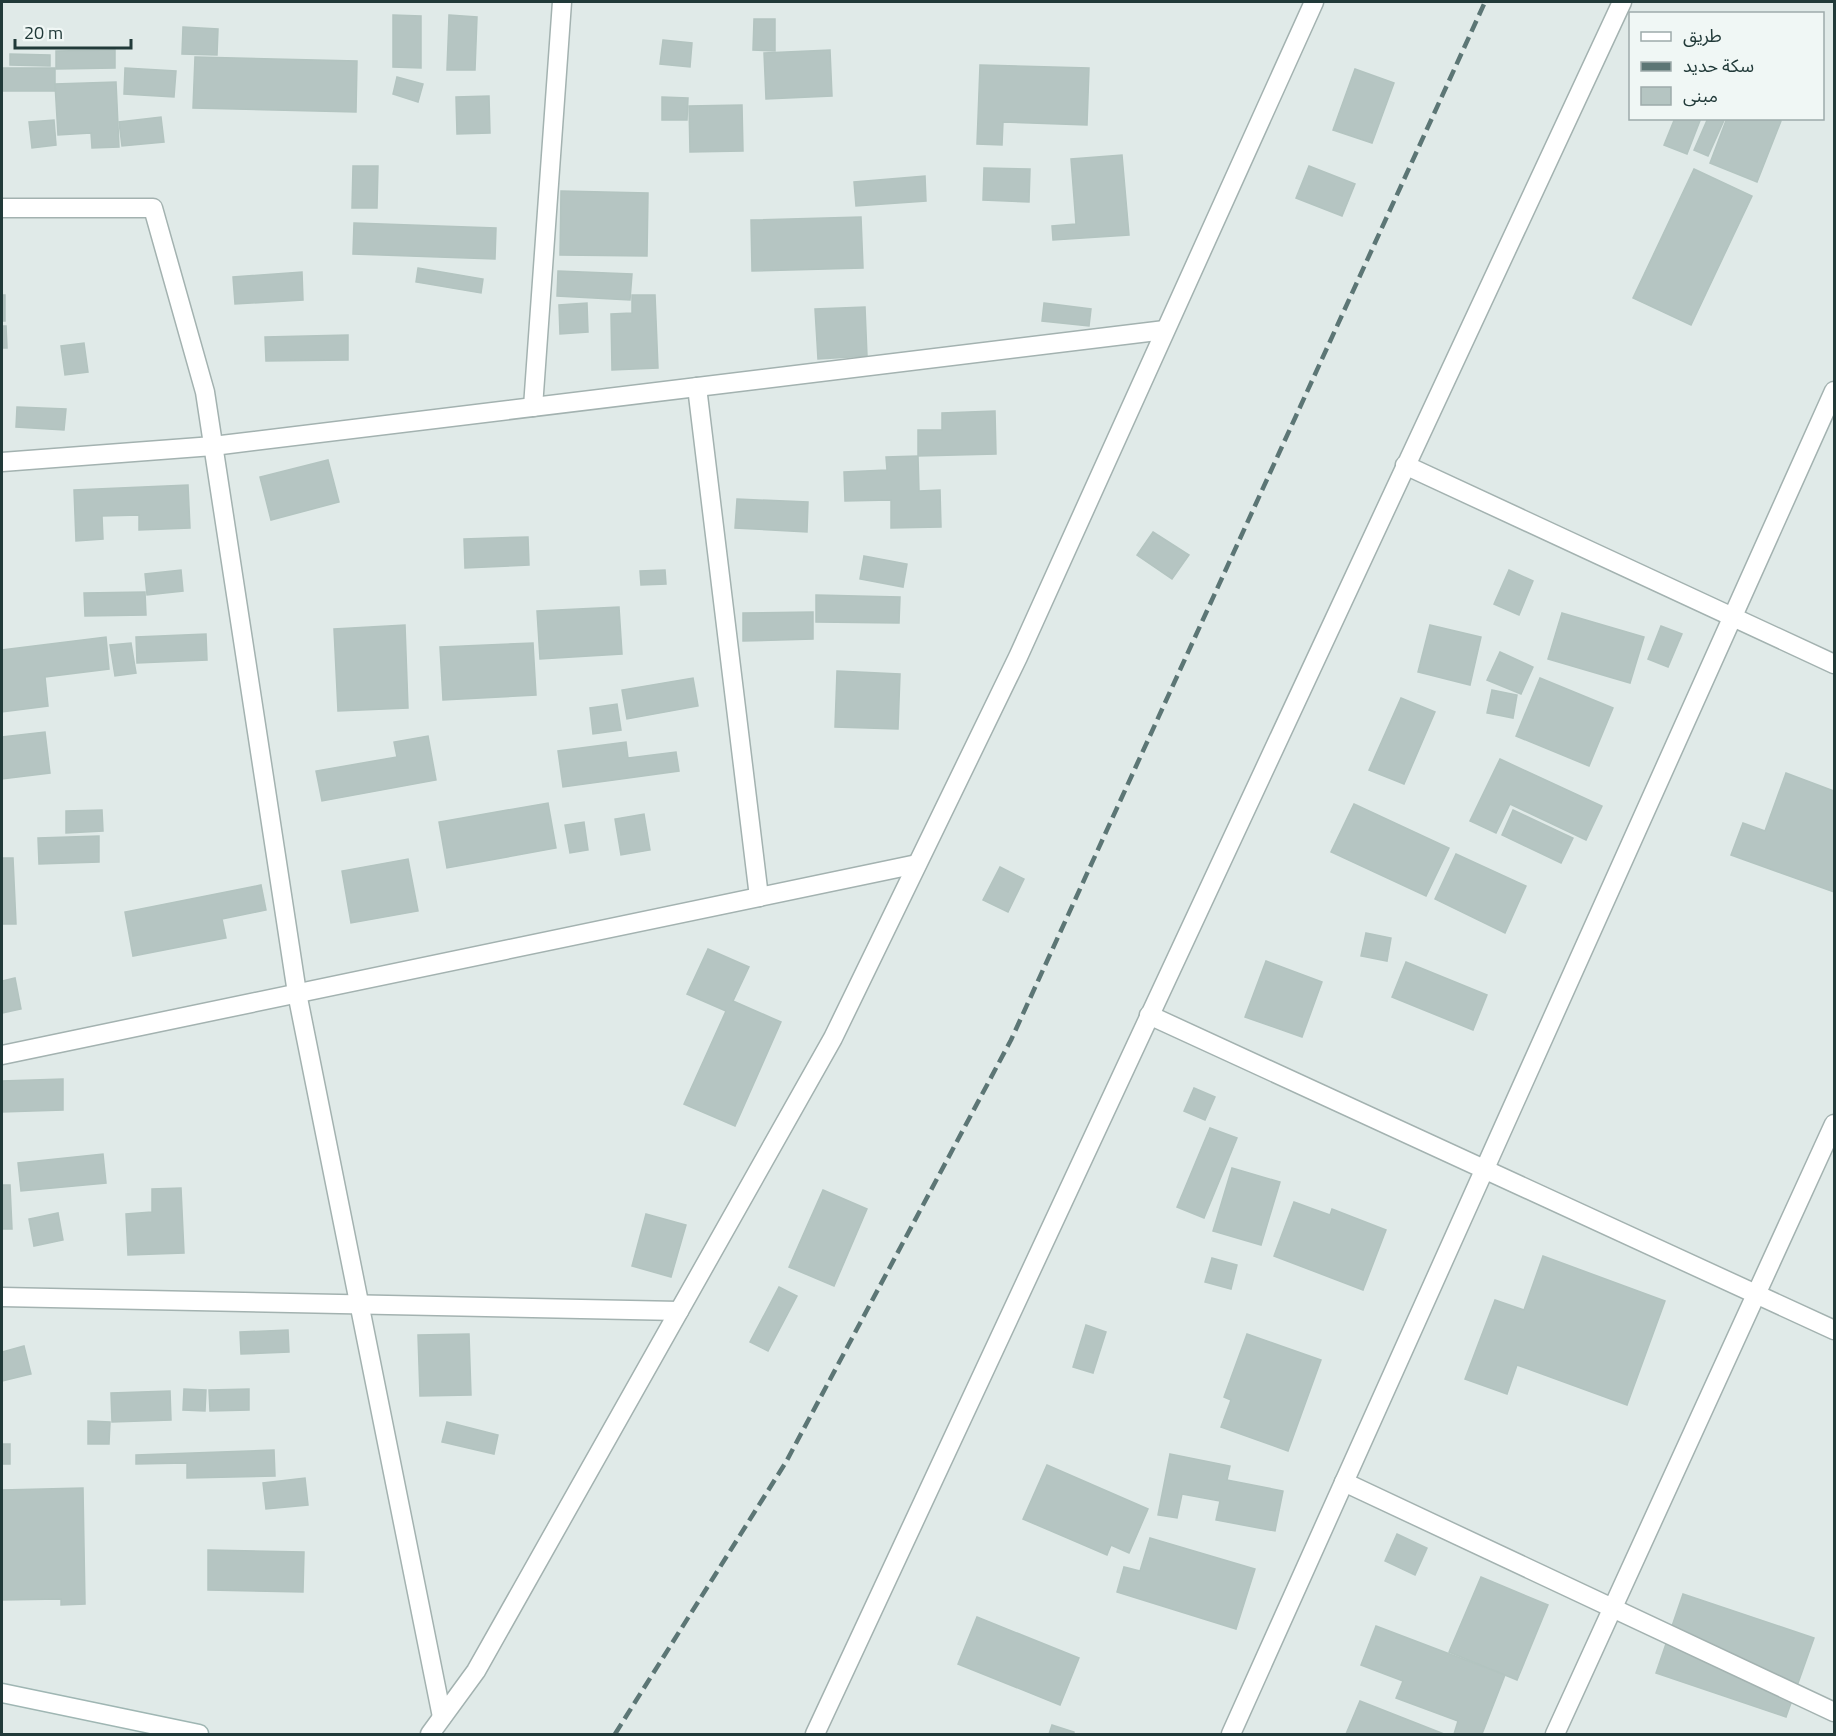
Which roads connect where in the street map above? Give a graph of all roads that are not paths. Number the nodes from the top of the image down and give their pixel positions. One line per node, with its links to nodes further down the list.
1 (562, 2): 8 (street)
2 (1314, 2): 5 (street)
3 (1622, 2): 11 (street)
4 (2, 208): 9 (street)
5 (1165, 330): 6 (street); 14 (street)
6 (697, 387): 8 (street); 15 (street)
7 (1834, 391): 12 (street)
8 (533, 407): 9 (street)
9 (213, 446): 10 (street); 16 (street)
10 (2, 462)
11 (1405, 465): 12 (street); 17 (street)
12 (1733, 617): 13 (street); 20 (street)
13 (1834, 664)
14 (917, 864): 15 (street); 24 (street)
15 (759, 897): 16 (street)
16 (297, 993): 18 (street); 23 (street)
17 (1149, 1015): 20 (street); 33 (street)
18 (2, 1055)
19 (1834, 1124): 21 (street)
20 (1485, 1169): 21 (street); 26 (street)
21 (1756, 1294): 25 (street); 27 (street)
22 (2, 1297): 23 (street)
23 (359, 1304): 24 (street); 30 (street)
24 (679, 1311): 30 (street)
25 (1834, 1330)
26 (1344, 1482): 27 (street); 34 (street)
27 (1613, 1608): 29 (street); 35 (street)
28 (2, 1693): 31 (street)
29 (1834, 1712)
30 (442, 1717): 32 (street)
31 (199, 1734)
32 (430, 1734)
33 (815, 1734)
34 (1231, 1734)
35 (1555, 1734)

